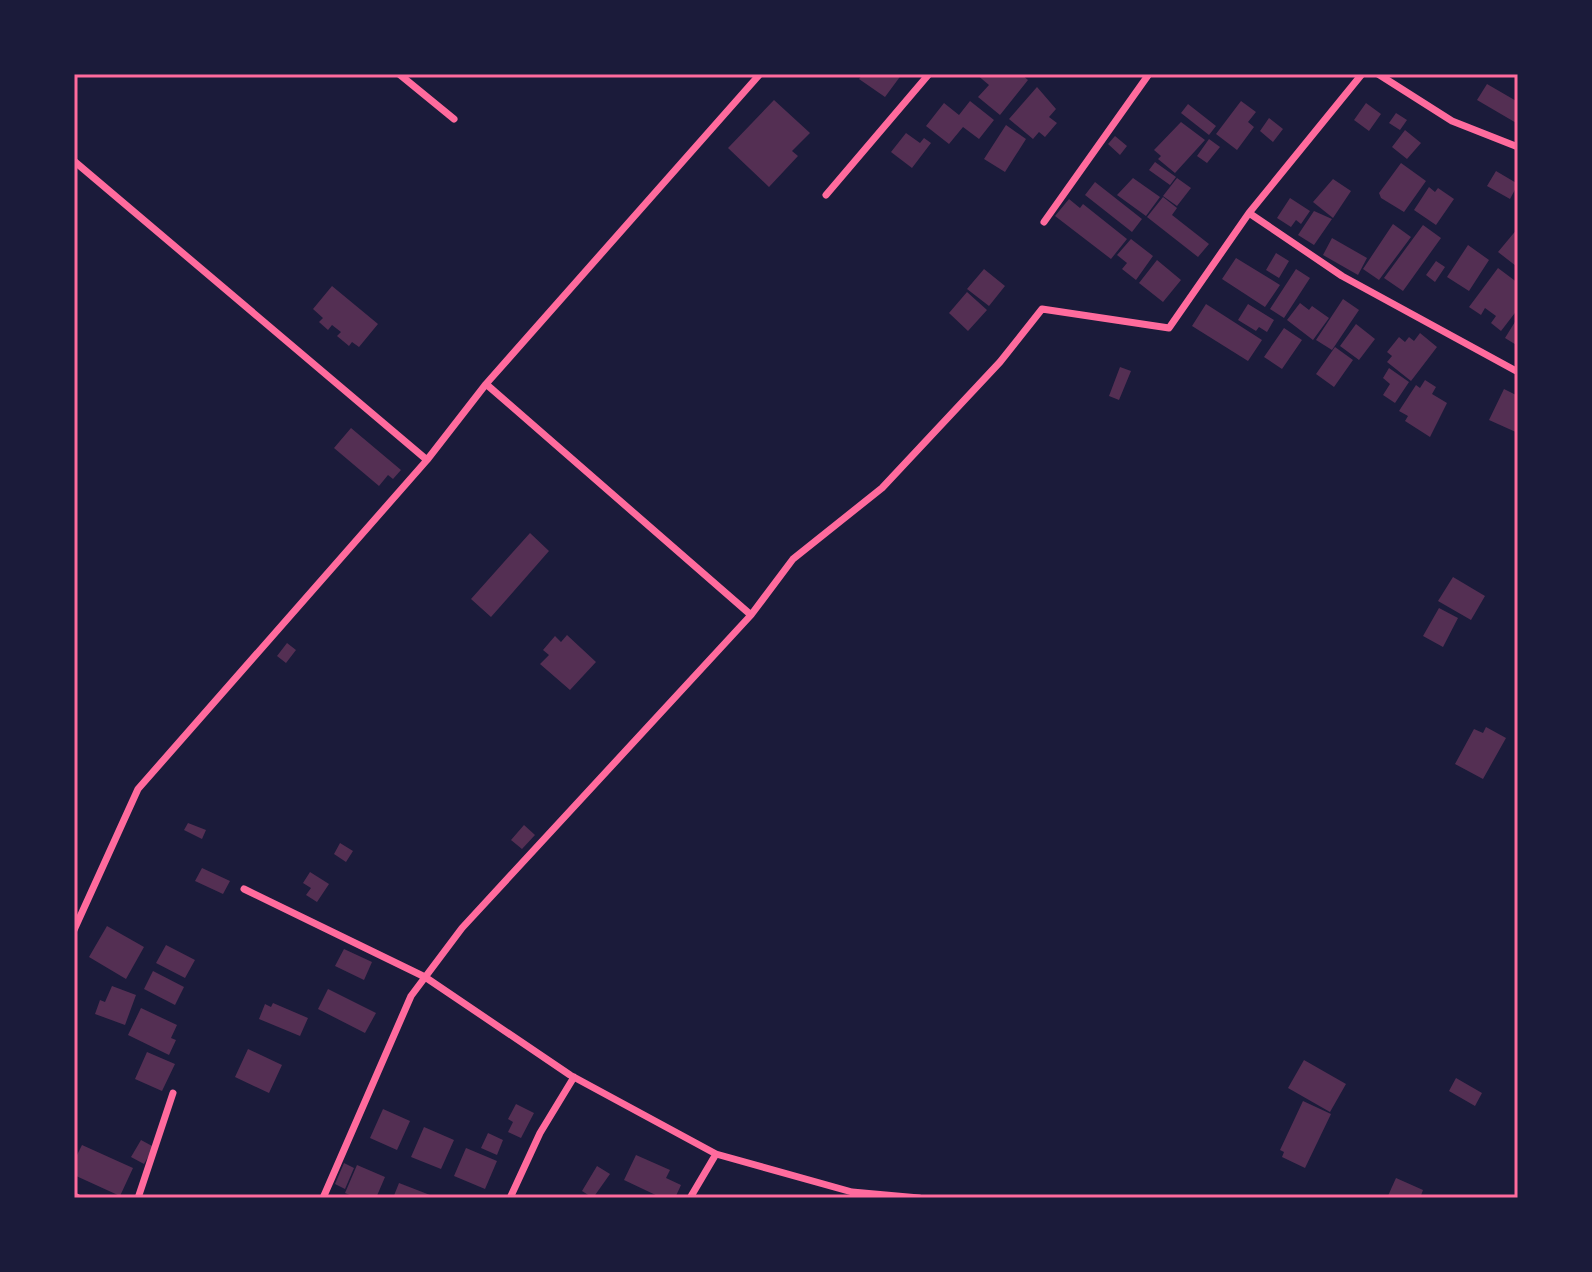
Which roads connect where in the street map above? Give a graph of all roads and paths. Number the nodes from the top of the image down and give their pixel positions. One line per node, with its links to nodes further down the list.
1 (399, 74): 7 (street)
2 (760, 74): 14 (street)
3 (929, 74): 10 (street)
4 (1149, 74): 12 (street)
5 (1362, 74): 11 (street)
6 (1378, 74): 8 (street)
7 (454, 119)
8 (1518, 147)
9 (74, 161): 15 (street)
10 (826, 195)
11 (1249, 213): 13 (street); 16 (street)
12 (1044, 222)
13 (1518, 372)
14 (486, 384): 15 (street); 16 (street)
15 (427, 460): 18 (street)
16 (751, 615): 19 (street)
17 (244, 889): 19 (street)
18 (74, 930)
19 (425, 977): 20 (street); 24 (street)
20 (574, 1077): 22 (street); 25 (street)
21 (173, 1093): 23 (street)
22 (716, 1154): 26 (street); 27 (street)
23 (138, 1198)
24 (323, 1198)
25 (510, 1198)
26 (690, 1198)
27 (919, 1198)

